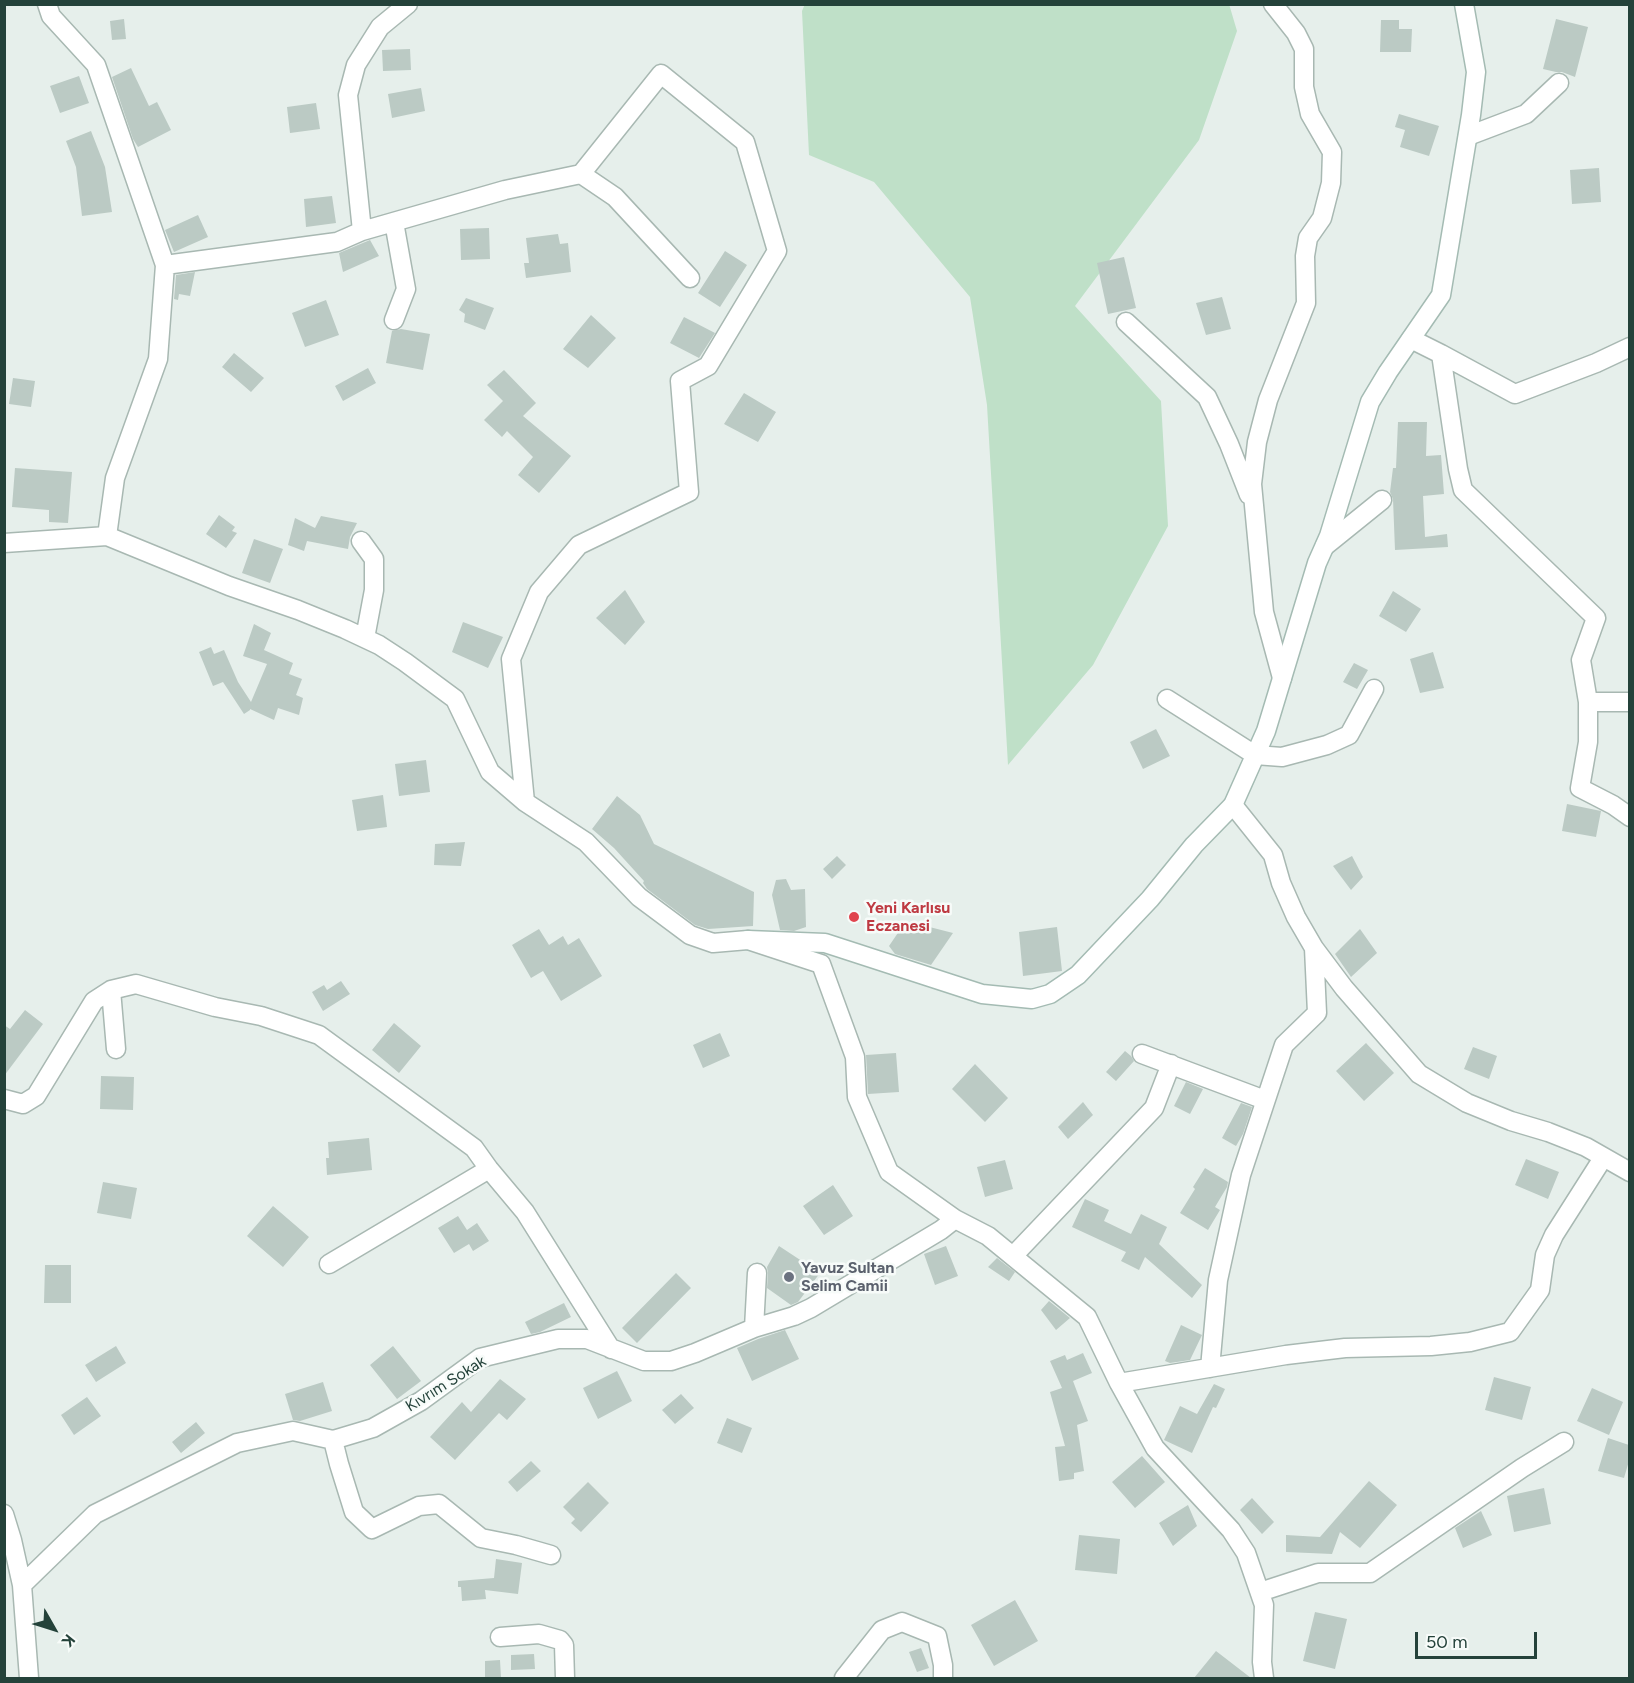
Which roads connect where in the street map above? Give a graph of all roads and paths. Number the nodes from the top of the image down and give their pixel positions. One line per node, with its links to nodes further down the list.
1 (47, 4): 10 (street)
2 (408, 4): 9 (street)
3 (1273, 4): 18 (street)
4 (1464, 4): 6 (street)
5 (1559, 83): 6 (street)
6 (1468, 136): 14 (street)
7 (581, 174): 8 (street); 11 (street); 30 (street)
8 (394, 222): 9 (street); 12 (street)
9 (362, 231): 10 (street)
10 (165, 265): 19 (street)
11 (690, 278)
12 (394, 320)
13 (1126, 322): 18 (street)
14 (1411, 339): 16 (street); 22 (street)
15 (1629, 347): 16 (street)
16 (1441, 354): 27 (street)
17 (1382, 500): 22 (street)
18 (1255, 509): 24 (street)
19 (107, 536): 21 (street); 23 (street)
20 (361, 541): 23 (street)
21 (4, 543)
22 (1325, 546): 24 (street)
23 (365, 638): 30 (street)
24 (1282, 678): 29 (street)
25 (1374, 690): 29 (street)
26 (1167, 699): 29 (street)
27 (1588, 702): 28 (street); 32 (street)
28 (1629, 702)
29 (1255, 755): 31 (street)
30 (525, 801): 33 (street)
31 (1233, 805): 33 (street); 34 (street)
32 (1629, 817)
33 (748, 940): 44 (street)
34 (1314, 948): 40 (street); 41 (street)
35 (111, 990): 36 (street); 39 (street); 42 (street)
36 (116, 1049)
37 (1142, 1054): 38 (street)
38 (1171, 1064): 40 (street); 45 (street)
39 (4, 1099)
40 (1265, 1100): 50 (street)
41 (1603, 1158): 43 (street); 50 (street)
42 (489, 1169): 46 (street); 49 (street)
43 (1629, 1172)
44 (955, 1219): 45 (street); 48 (street, Kıvrım Sokak)
45 (1013, 1256): 51 (street)
46 (329, 1264)
47 (757, 1273): 48 (street)
48 (754, 1328): 49 (street, Kıvrım Sokak)
49 (611, 1348): 52 (street, Kıvrım Sokak)
50 (1210, 1368): 51 (street)
51 (1119, 1383): 57 (street)
52 (333, 1440): 55 (street); 56 (street, Kıvrım Sokak)
53 (1564, 1442): 57 (street)
54 (4, 1514): 56 (street)
55 (550, 1555)
56 (22, 1585): 59 (street)
57 (1260, 1592): 63 (street)
58 (500, 1637): 60 (street)
59 (29, 1678)
60 (565, 1678)
61 (844, 1678): 62 (street)
62 (943, 1678)
63 (1264, 1678)

